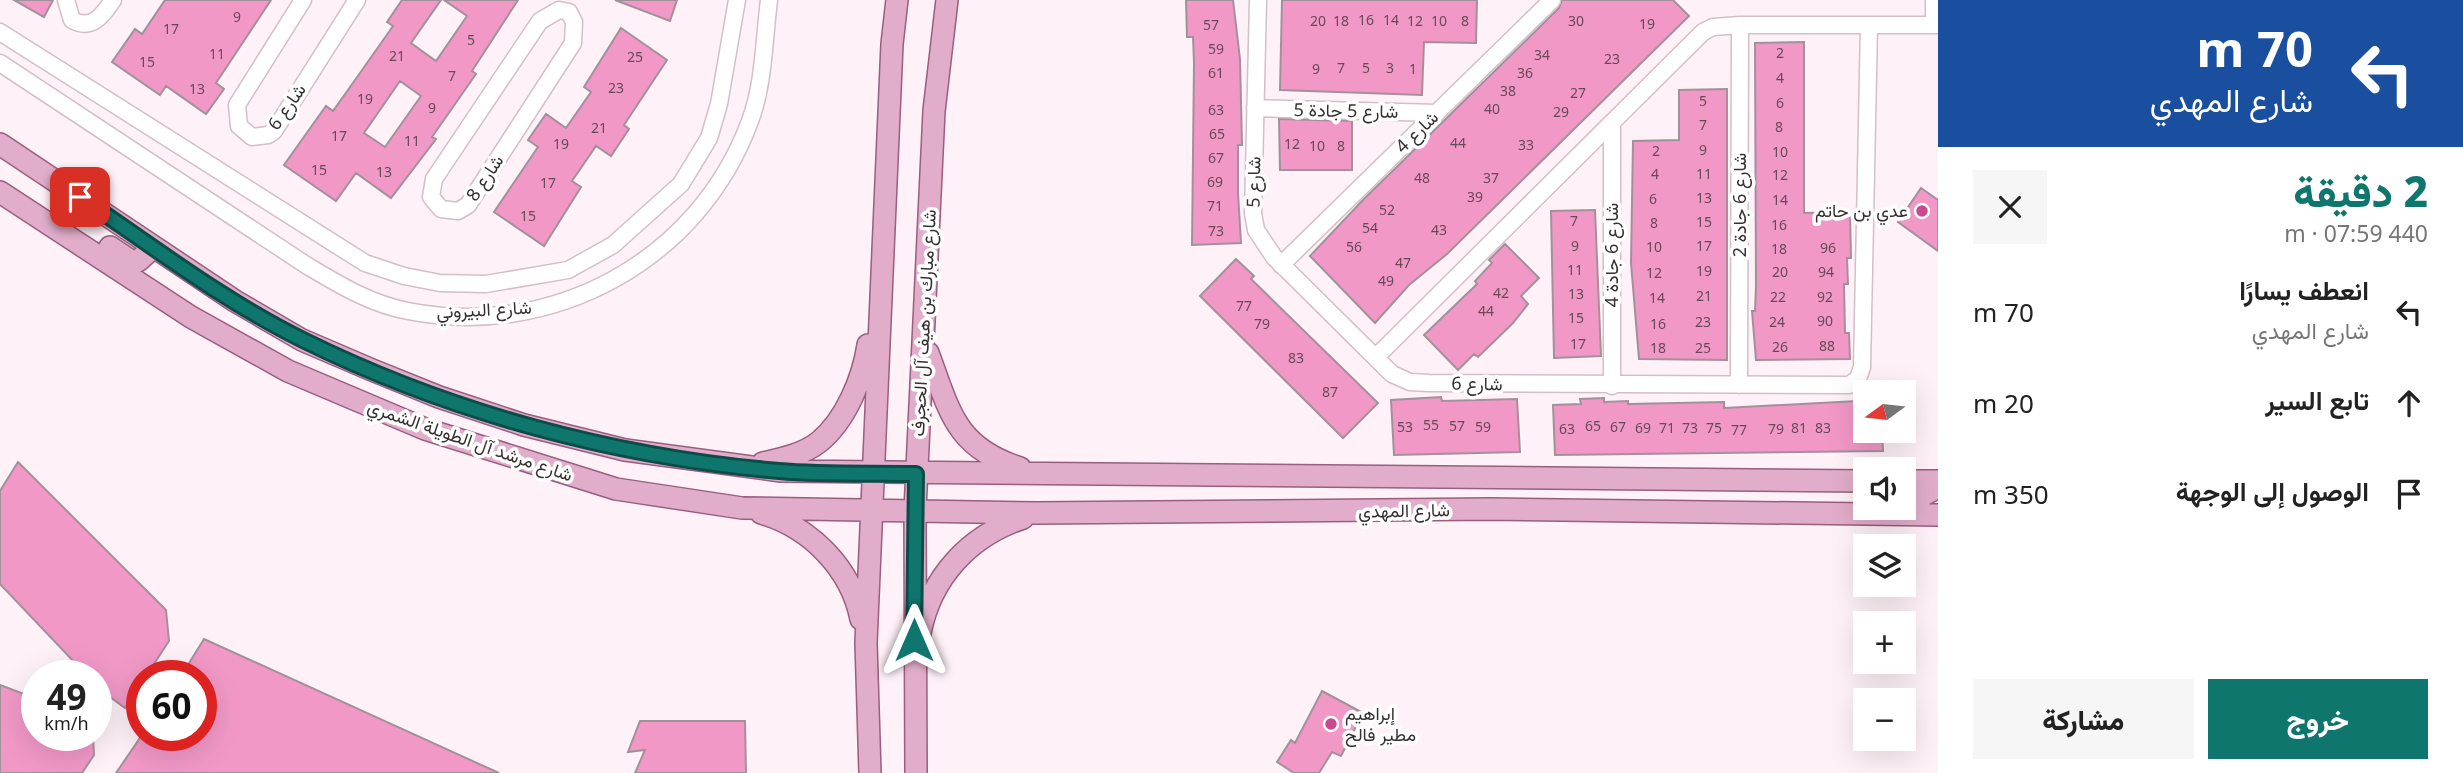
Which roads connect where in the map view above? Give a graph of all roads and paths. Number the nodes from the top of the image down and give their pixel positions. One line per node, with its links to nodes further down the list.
1 (66, 0): 2 (street)
2 (113, 0)
3 (303, 0): 4 (street, شارع 6)
4 (357, 0)
5 (737, 0): 17 (street, شارع البيروني)
6 (769, 0): 19 (street, شارع البيروني)
7 (897, 0): 26 (main road)
8 (947, 0): 28 (main road, شارع مبارك بن هيف آل الحجرف)
9 (1258, 0): 20 (street, شارع 5)
10 (1552, 0): 21 (street, شارع 4)
11 (1934, 0): 15 (street)
12 (573, 6): 12 (street, شارع 8)
13 (1740, 25): 14 (street); 22 (street); 30 (street, شارع 6 جادة 2)
14 (1869, 25): 15 (street); 30 (street, شارع 6)
15 (1936, 25)
16 (1, 38): 17 (street, شارع البيروني)
17 (30, 51): 19 (street)
18 (0, 63): 19 (street, شارع البيروني)
19 (15, 73)
20 (1255, 108): 21 (street, شارع 5 جادة 5); 27 (street, شارع 5)
21 (1437, 113): 27 (street, شارع 4)
22 (1612, 124): 29 (street); 31 (street, شارع 6 جادة 4)
23 (0, 144): 25 (main road, شارع مرشد آل الطويلة الشمري)
24 (2, 193): 25 (main road); 41 (main road, شارع مرشد آل الطويلة الشمري)
25 (148, 243): 32 (main road, شارع مرشد آل الطويلة الشمري)
26 (881, 260): 32 (main road); 33 (main road)
27 (1282, 265): 29 (street, شارع 5)
28 (924, 343): 34 (main road, شارع مبارك بن هيف آل الحجرف); 35 (main road)
29 (1376, 357): 31 (street, شارع 6)
30 (1739, 385): 31 (street, شارع 6)
31 (1612, 386)
32 (746, 467): 33 (main road, شارع مرشد آل الطويلة الشمري)
33 (872, 473): 34 (main road, شارع المهدي); 42 (main road)
34 (916, 474): 35 (main road, شارع المهدي); 43 (main road, شارع مبارك بن هيف آل الحجرف)
35 (1036, 474): 36 (main road, شارع المهدي)
36 (1853, 481)
37 (1916, 481): 38 (main road)
38 (1938, 481)
39 (1853, 483): 44 (main road)
40 (1938, 487): 46 (main road)
41 (742, 508): 42 (main road, شارع مرشد آل الطويلة الشمري); 47 (main road)
42 (870, 510): 43 (main road, شارع المهدي); 47 (main road)
43 (915, 510): 45 (main road, شارع المهدي); 48 (main road, شارع مبارك بن هيف آل الحجرف)
44 (1809, 512): 45 (main road, شارع المهدي); 46 (main road, شارع المهدي)
45 (1037, 513): 48 (main road)
46 (1928, 514)
47 (866, 643): 49 (main road)
48 (914, 666): 50 (main road, شارع مبارك بن هيف آل الحجرف)
49 (870, 773)
50 (916, 773)

